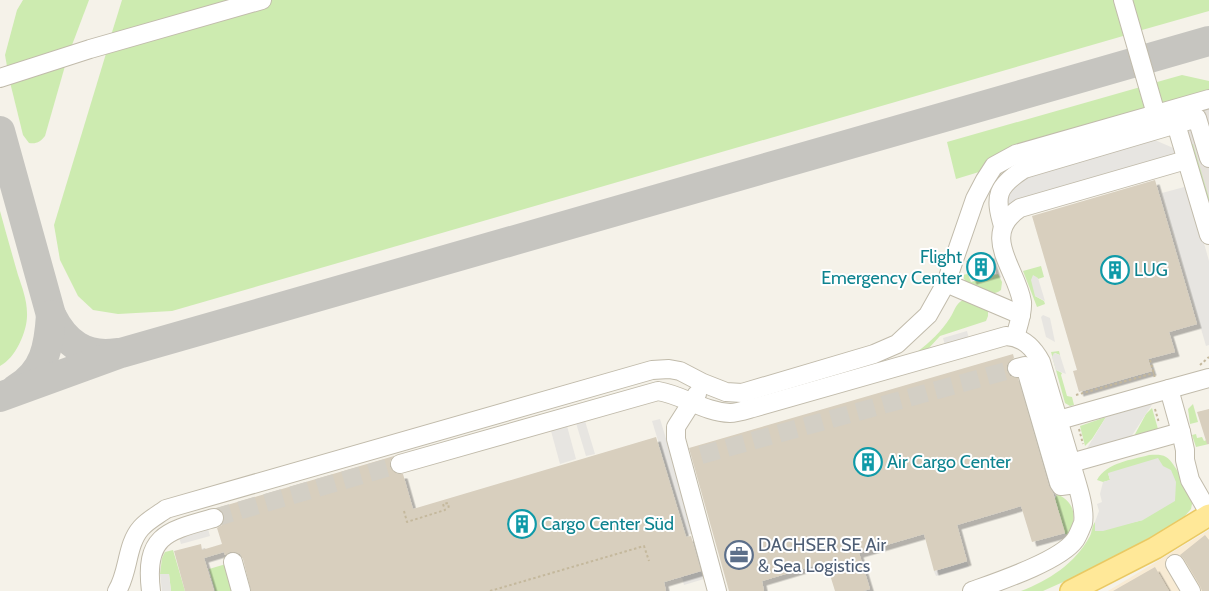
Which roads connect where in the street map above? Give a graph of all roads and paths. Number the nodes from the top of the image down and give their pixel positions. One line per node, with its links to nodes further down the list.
1 (262, 0): 3 (lane)
2 (1123, 0): 5 (lane)
3 (0, 78)
4 (1209, 99): 5 (lane)
5 (1156, 114): 12 (lane)
6 (1203, 116): 7 (lane); 8 (lane)
7 (1176, 124): 9 (lane); 10 (lane)
8 (1209, 158)
9 (1186, 160): 10 (lane); 11 (lane)
10 (1003, 226): 13 (lane)
11 (1209, 235)
12 (946, 283): 13 (lane); 19 (lane)
13 (1021, 315): 14 (lane)
14 (1015, 337): 22 (lane); 23 (lane)
15 (1150, 360): 17 (path)
16 (1017, 368): 29 (lane)
17 (1154, 374): 20 (path); 21 (path)
18 (1205, 380): 20 (lane)
19 (703, 383): 22 (lane); 38 (lane)
20 (1160, 392): 23 (lane); 24 (lane); 25 (path)
21 (1076, 395)
22 (690, 402): 28 (lane); 42 (lane)
23 (1067, 417): 27 (lane); 27 (path)
24 (1181, 432): 25 (lane); 26 (lane)
25 (1162, 438): 27 (lane)
26 (1185, 450): 30 (lane); 33 (lane)
27 (1079, 461): 29 (lane)
28 (400, 464)
29 (1076, 484): 43 (lane)
30 (1209, 489)
31 (449, 509): 32 (path)
32 (404, 511)
33 (1209, 514): 44 (main road)
34 (214, 518): 39 (lane)
35 (649, 561): 41 (path)
36 (233, 562): 40 (lane)
37 (1175, 564): 45 (lane)
38 (117, 591)
39 (151, 591)
40 (241, 591)
41 (490, 591)
42 (717, 591)
43 (972, 591)
44 (1071, 591)
45 (1191, 591)

